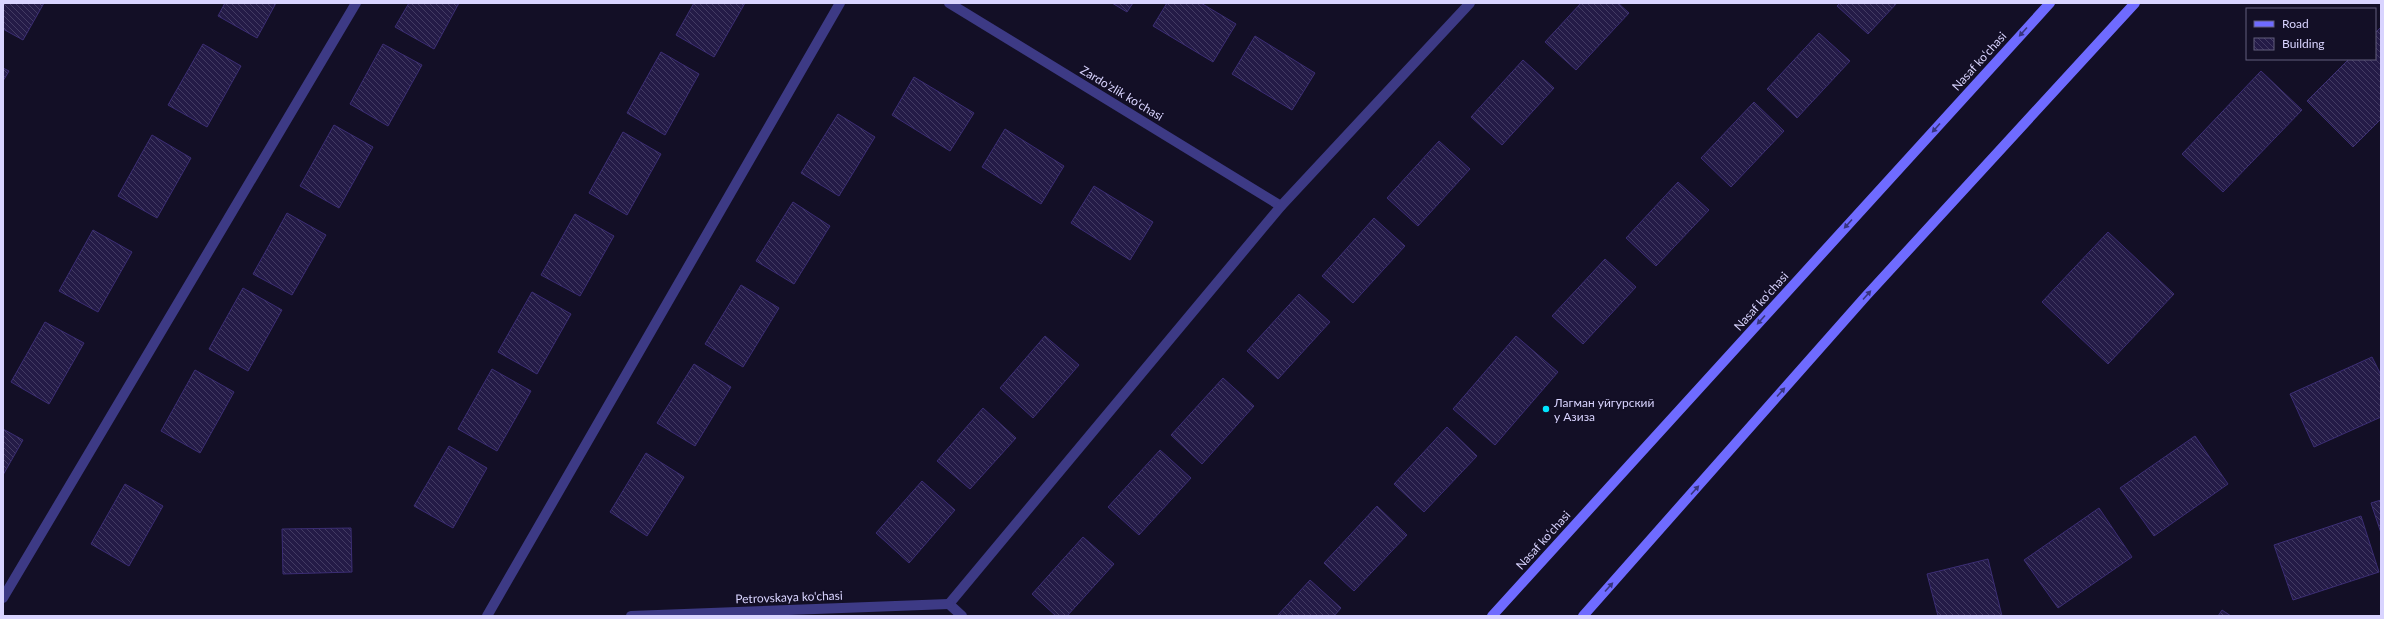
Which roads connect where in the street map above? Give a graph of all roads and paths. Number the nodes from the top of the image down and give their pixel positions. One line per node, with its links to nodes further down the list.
1 (356, 3): 8 (street)
2 (840, 3): 10 (street)
3 (949, 3): 7 (street, Zardo'zlik ko'chasi)
4 (1470, 3): 7 (street)
5 (2050, 3): 13 (main road, Nasaf ko‘chasi, one-way to 13)
6 (2135, 3): 14 (main road, one-way to 6)
7 (1281, 206): 9 (street)
8 (3, 598)
9 (949, 604): 11 (street, Petrovskaya ko'chasi); 12 (street)
10 (487, 616)
11 (631, 616)
12 (962, 616)
13 (1492, 616)
14 (1583, 616)

